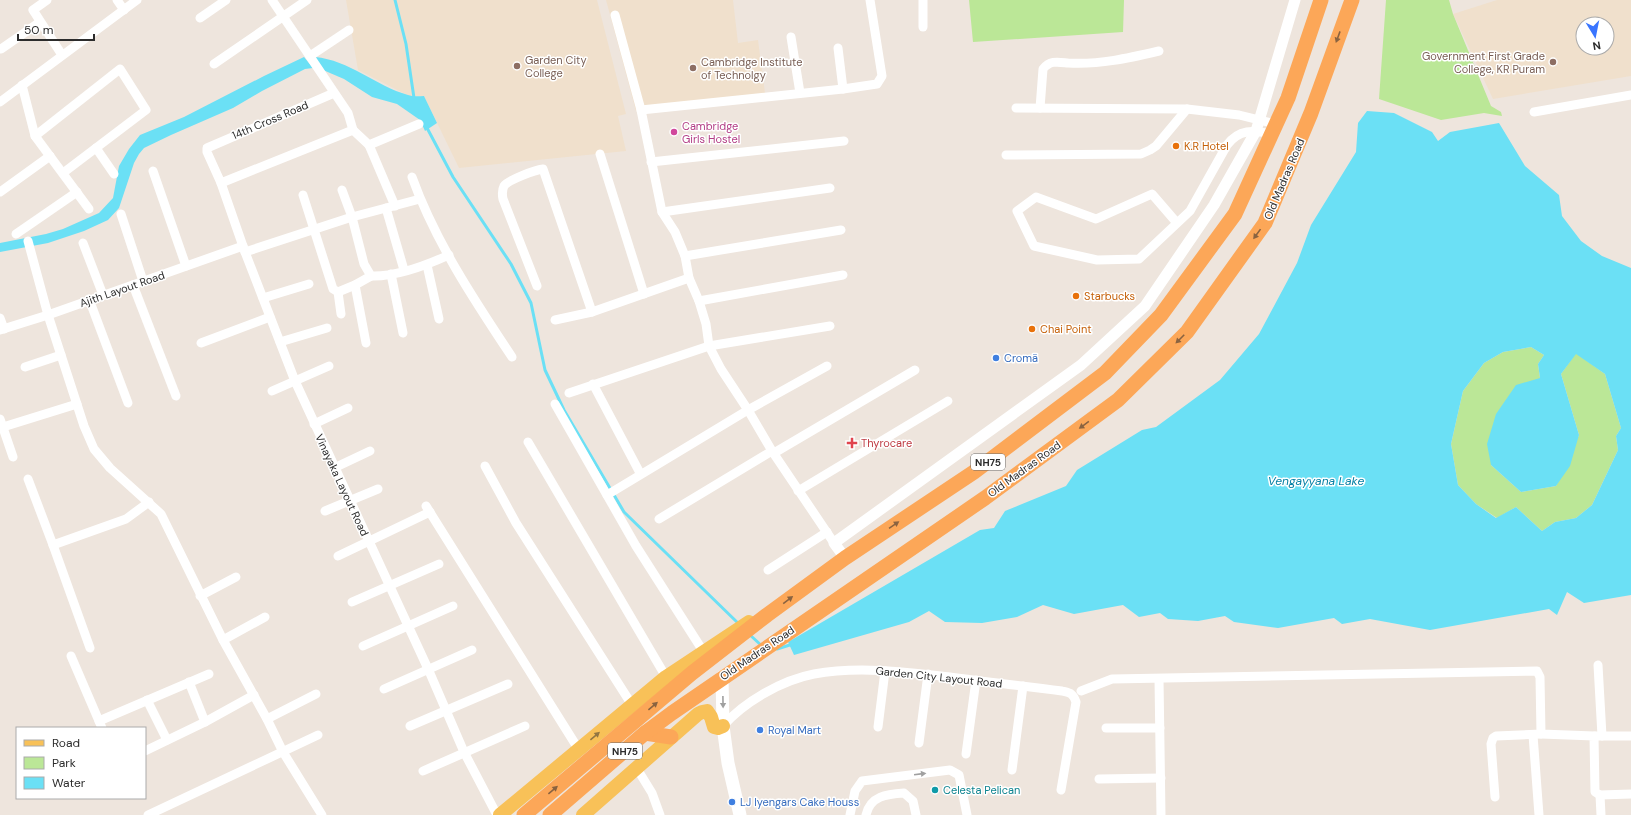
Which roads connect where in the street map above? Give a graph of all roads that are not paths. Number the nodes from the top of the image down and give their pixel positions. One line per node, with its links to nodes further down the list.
1 (47, 0): 16 (street)
2 (117, 0): 12 (street)
3 (138, 0): 12 (street)
4 (226, 0): 15 (street)
5 (272, 0): 14 (street)
6 (307, 0): 14 (street)
7 (870, 0): 27 (street)
8 (923, 0): 17 (street)
9 (1295, 0): 37 (street)
10 (1320, 0): 39 (highway, Old Madras Road / NH75)
11 (1352, 0): 172 (highway, Old Madras Road / NH75, one-way to 172)
12 (124, 10): 23 (street)
13 (615, 15): 35 (street)
14 (283, 16): 24 (street); 25 (street)
15 (200, 18)
16 (40, 22): 21 (street); 23 (street)
17 (923, 27)
18 (349, 30): 24 (street)
19 (791, 37): 29 (street)
20 (838, 48): 27 (street)
21 (1, 49)
22 (1159, 52): 33 (street)
23 (62, 55): 26 (street)
24 (310, 56): 28 (street)
25 (214, 64)
26 (22, 85): 31 (street); 42 (street)
27 (842, 89): 29 (street)
28 (334, 93): 40 (street); 46 (street, 14th Cross Road)
29 (800, 93): 35 (street)
30 (1631, 95): 36 (street)
31 (0, 102)
32 (1016, 108): 33 (street)
33 (1040, 108): 34 (street)
34 (1187, 109): 37 (street); 48 (street)
35 (641, 110): 50 (street)
36 (1534, 112)
37 (1258, 120): 39 (street); 41 (street)
38 (419, 124): 44 (street)
39 (1274, 129): 41 (street); 149 (highway, Old Madras Road / NH75, one-way to 39)
40 (353, 130): 44 (street); 55 (street)
41 (1256, 131): 68 (street); 146 (street)
42 (35, 136): 45 (street); 49 (street)
43 (844, 141): 50 (street)
44 (369, 145): 62 (street)
45 (96, 148): 52 (street); 53 (street)
46 (207, 148): 55 (street, Vinayaka Layout Road)
47 (600, 154): 90 (street)
48 (1006, 154)
49 (50, 156): 52 (street); 58 (street)
50 (652, 162): 65 (street)
51 (153, 171): 78 (street)
52 (63, 173): 59 (street)
53 (114, 174)
54 (412, 177): 61 (street)
55 (221, 183): 74 (street, Vinayaka Layout Road)
56 (830, 188): 65 (street)
57 (342, 190): 67 (street)
58 (0, 192)
59 (77, 192): 64 (street); 71 (street)
60 (303, 195): 69 (street)
61 (420, 200): 62 (street, Ajith Layout Road); 75 (street)
62 (395, 206): 63 (street, Ajith Layout Road)
63 (386, 208): 67 (street, Ajith Layout Road); 79 (street)
64 (89, 209)
65 (662, 212): 76 (street)
66 (121, 214): 84 (street)
67 (352, 217): 69 (street, Ajith Layout Road); 82 (street)
68 (1177, 223): 68 (street)
69 (314, 229): 74 (street, Ajith Layout Road); 89 (street)
70 (842, 230): 76 (street)
71 (16, 234)
72 (28, 241): 97 (street)
73 (83, 243): 91 (street)
74 (244, 249): 78 (street, Ajith Layout Road); 92 (street, Vinayaka Layout Road)
75 (449, 255): 77 (street); 111 (street)
76 (685, 256): 83 (street)
77 (427, 265): 79 (street); 100 (street)
78 (186, 266): 84 (street, Ajith Layout Road)
79 (404, 270): 80 (street)
80 (392, 274): 82 (street); 105 (street)
81 (843, 274): 94 (street)
82 (371, 276): 87 (street)
83 (689, 278): 90 (street); 94 (street)
84 (143, 281): 86 (street, Ajith Layout Road)
85 (310, 284): 92 (street)
86 (133, 285): 91 (street, Ajith Layout Road); 120 (street)
87 (355, 285): 89 (street); 108 (street)
88 (537, 286): 95 (street)
89 (338, 292): 96 (street)
90 (644, 294): 95 (street)
91 (103, 295): 93 (street, Ajith Layout Road)
92 (263, 298): 98 (street, Vinayaka Layout Road)
93 (89, 299): 97 (street, Ajith Layout Road); 122 (street)
94 (699, 301): 109 (street)
95 (592, 312): 101 (street)
96 (341, 314)
97 (48, 315): 104 (street, Ajith Layout Road); 110 (street)
98 (270, 317): 106 (street, Vinayaka Layout Road); 107 (street)
99 (0, 318): 104 (street)
100 (438, 319)
101 (555, 320)
102 (830, 326): 109 (street)
103 (327, 328): 106 (street)
104 (2, 329)
105 (403, 333)
106 (280, 342): 116 (street, Vinayaka Layout Road)
107 (201, 343)
108 (366, 344)
109 (709, 346): 117 (street); 126 (street)
110 (61, 355): 114 (street); 123 (street)
111 (512, 357)
112 (330, 366): 116 (street)
113 (827, 366): 126 (street)
114 (25, 367)
115 (915, 370): 131 (street)
116 (295, 381): 118 (street); 128 (street, Vinayaka Layout Road)
117 (593, 384): 119 (street); 135 (street)
118 (272, 391)
119 (569, 393)
120 (176, 396)
121 (948, 401): 138 (street)
122 (128, 403)
123 (77, 404): 127 (street); 141 (street)
124 (555, 404): 139 (street)
125 (348, 408): 128 (street)
126 (748, 410): 131 (street); 135 (street)
127 (2, 423): 132 (street)
128 (314, 424): 134 (street, Vinayaka Layout Road)
129 (528, 442): 171 (street)
130 (370, 451): 134 (street)
131 (773, 452): 138 (street); 143 (street)
132 (13, 457)
133 (485, 466): 183 (street)
134 (334, 468): 140 (street, Vinayaka Layout Road)
135 (640, 473): 139 (street)
136 (28, 479): 147 (street)
137 (378, 489): 140 (street)
138 (798, 491): 144 (street)
139 (607, 494): 164 (street)
140 (350, 501): 142 (street); 145 (street, Vinayaka Layout Road)
141 (149, 502): 147 (street); 154 (street)
142 (325, 511)
143 (659, 519)
144 (827, 532): 146 (street); 151 (street)
145 (369, 542): 148 (street); 153 (street, Vinayaka Layout Road); 203 (street)
146 (834, 543): 149 (street)
147 (54, 545): 162 (street)
148 (338, 556)
149 (845, 558): 157 (highway, Old Madras Road / NH75, one-way to 149)
150 (439, 564): 153 (street)
151 (768, 570)
152 (236, 577): 154 (street)
153 (389, 586): 155 (street); 159 (street, Vinayaka Layout Road)
154 (200, 596): 160 (street)
155 (352, 602)
156 (453, 606): 159 (street)
157 (767, 615): 164 (main road); 222 (highway, Old Madras Road / NH75, one-way to 157)
158 (265, 617): 160 (street)
159 (408, 627): 161 (street); 167 (street, Vinayaka Layout Road)
160 (223, 640): 181 (street)
161 (363, 646)
162 (90, 648)
163 (472, 650): 167 (street)
164 (703, 651): 171 (main road)
165 (71, 656): 187 (street)
166 (1598, 665): 197 (street)
167 (429, 671): 178 (street); 184 (street, Vinayaka Layout Road)
168 (885, 671): 170 (street, Garden City Layout Road); 190 (street, Garden City Layout Road); 191 (street)
169 (209, 674): 175 (street)
170 (928, 674): 174 (street, Garden City Layout Road); 201 (street)
171 (666, 677): 183 (main road)
172 (722, 677): 190 (main road, one-way to 190); 194 (highway, Old Madras Road / NH75)
173 (1158, 679): 179 (street); 193 (street); 195 (street)
174 (976, 680): 177 (street, Garden City Layout Road); 206 (street)
175 (189, 682): 182 (street); 186 (street)
176 (508, 684): 184 (street)
177 (1023, 686): 208 (street); 213 (street, Garden City Layout Road)
178 (384, 689)
179 (1081, 691)
180 (316, 694): 185 (street)
181 (254, 695): 185 (street); 186 (street)
182 (148, 700): 187 (street); 200 (street)
183 (632, 705): 203 (main road, one-way to 183)
184 (446, 711): 188 (street); 205 (street, Vinayaka Layout Road)
185 (267, 719): 204 (street)
186 (205, 722): 200 (street)
187 (100, 725)
188 (410, 726)
189 (525, 726): 205 (street)
190 (722, 726): 199 (main road); 226 (main road)
191 (878, 726)
192 (1106, 728): 193 (street)
193 (1160, 728): 211 (street)
194 (646, 733): 199 (highway); 223 (highway, Old Madras Road / NH75)
195 (1537, 734): 197 (street); 217 (street); 232 (street)
196 (318, 735): 204 (street)
197 (1598, 736): 198 (street); 216 (street)
198 (1631, 736)
199 (671, 737): 207 (main road)
200 (167, 740): 202 (street)
201 (919, 743)
202 (146, 750)
203 (579, 750): 221 (main road)
204 (283, 752): 218 (street); 219 (street)
205 (464, 752): 209 (street); 220 (street, Vinayaka Layout Road)
206 (966, 754)
207 (636, 767): 224 (main road); 225 (street)
208 (1012, 770)
209 (423, 771)
210 (892, 777): 214 (street); 227 (street); 230 (street, one-way to 230)
211 (1161, 778): 212 (street); 231 (street)
212 (1099, 779)
213 (1061, 790)
214 (894, 794): 228 (street); 229 (street)
215 (1631, 794): 216 (street)
216 (1600, 796): 233 (street)
217 (1495, 797)
218 (148, 815)
219 (322, 815)
220 (497, 815)
221 (500, 815)
222 (524, 815)
223 (550, 815)
224 (583, 815)
225 (660, 815)
226 (740, 815)
227 (850, 815)
228 (866, 815)
229 (916, 815)
230 (967, 815)
231 (1161, 815)
232 (1539, 815)
233 (1601, 815)

